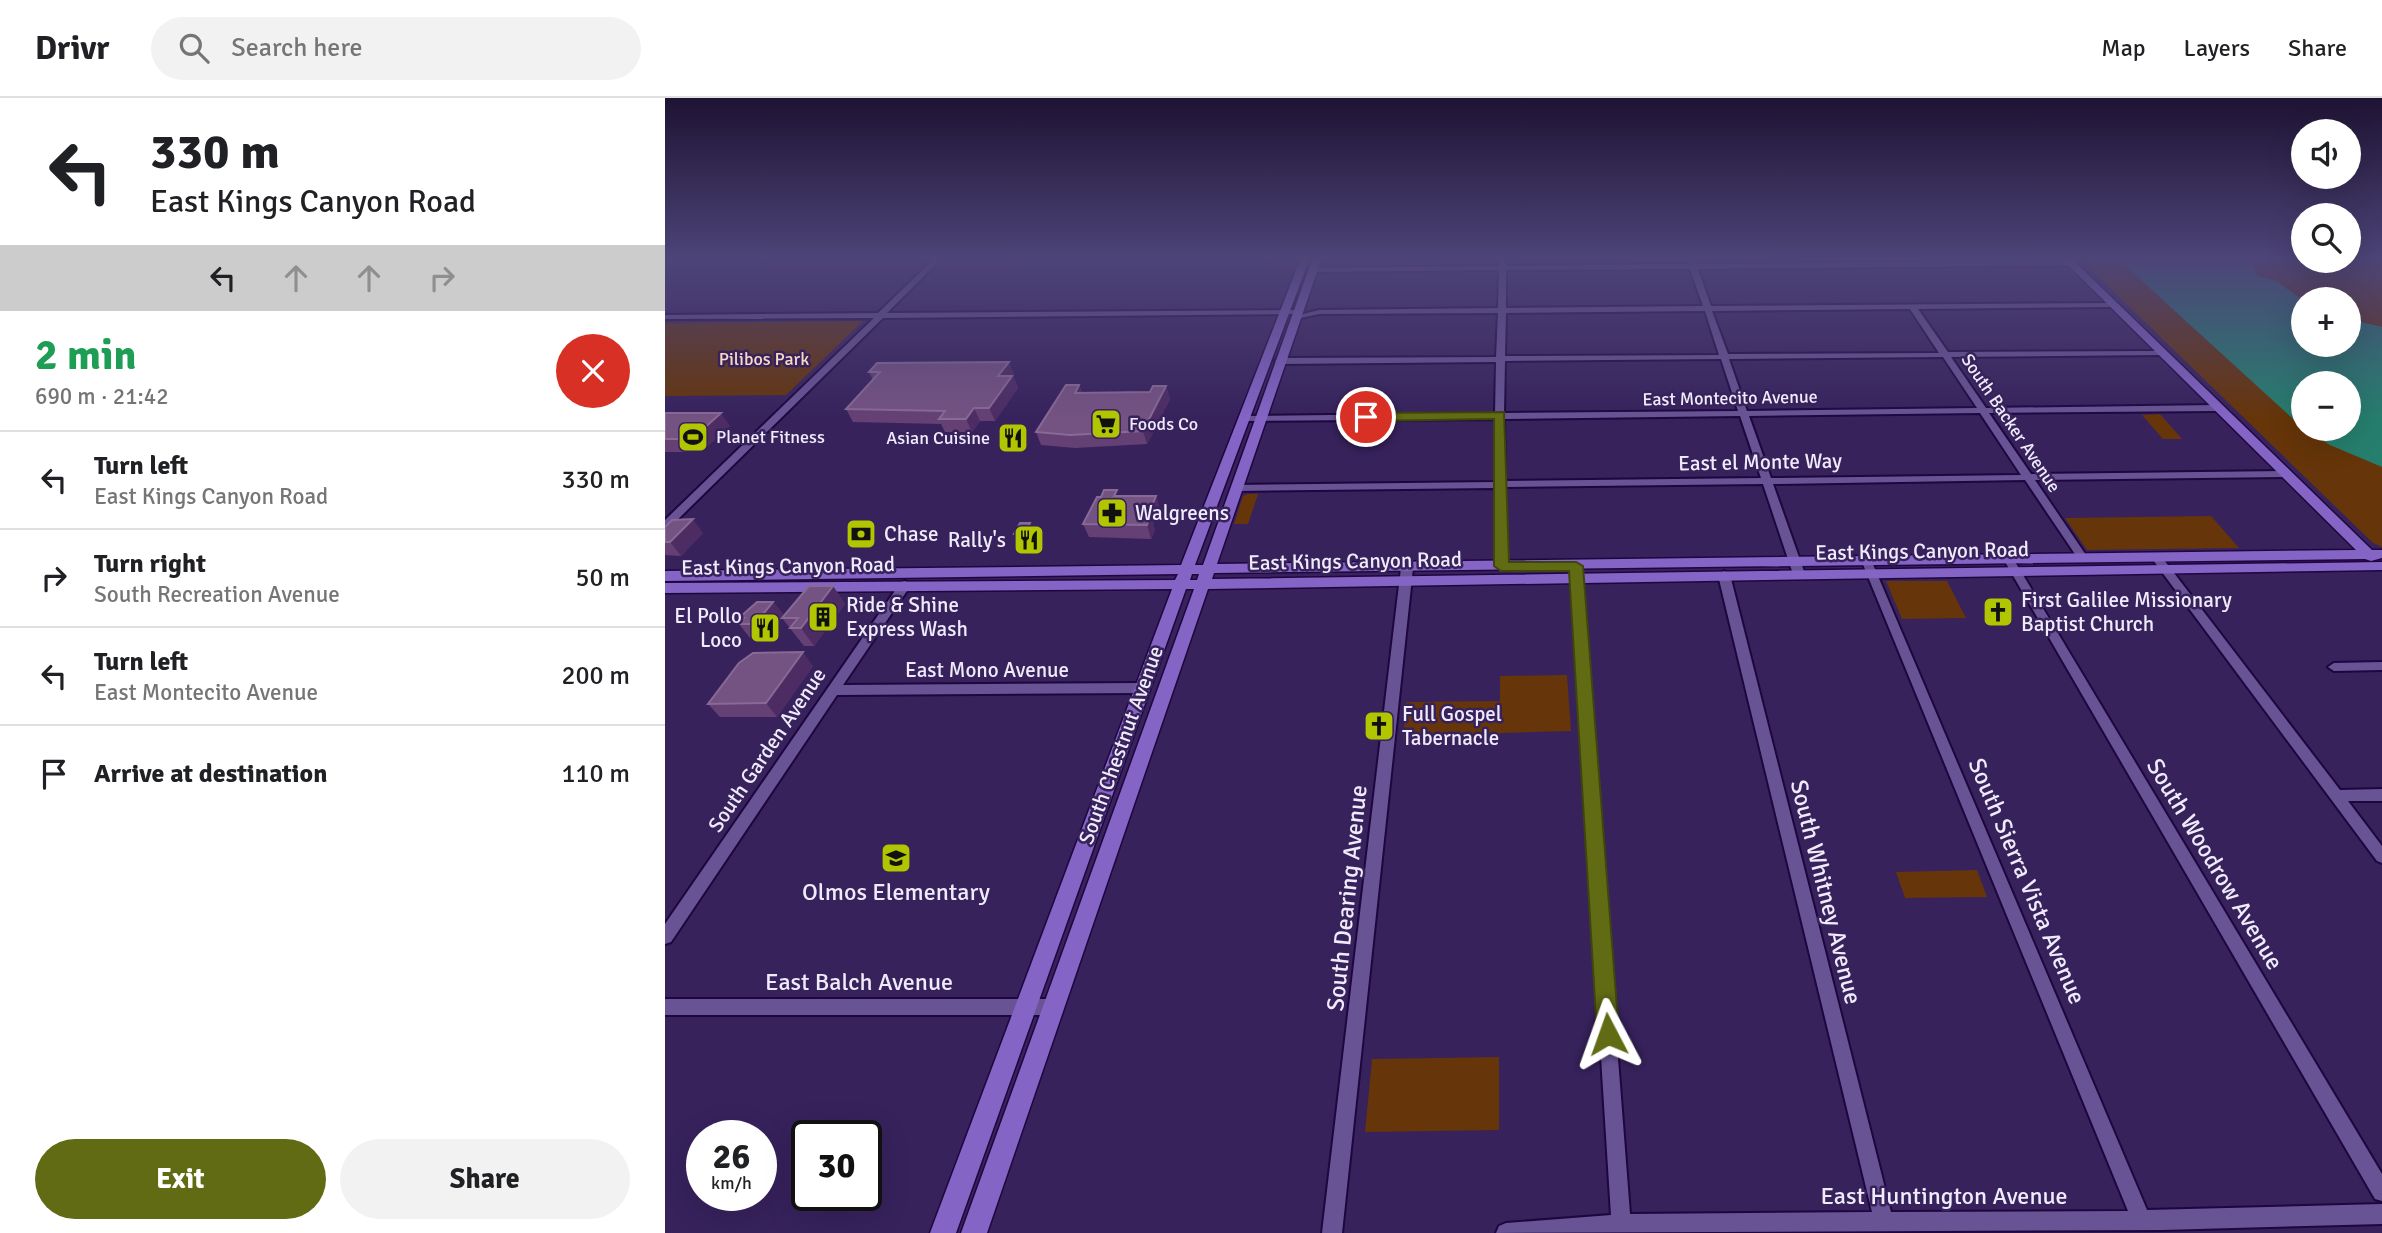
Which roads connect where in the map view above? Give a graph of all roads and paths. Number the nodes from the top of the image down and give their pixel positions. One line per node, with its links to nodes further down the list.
1 (884, 313): 9 (street)
2 (1194, 313): 9 (street)
3 (1294, 313): 15 (main road, South Chestnut Avenue)
4 (1294, 313): 20 (main road, South Chestnut Avenue)
5 (1503, 313): 14 (street)
6 (1710, 313): 13 (street)
7 (1917, 313): 12 (street, South Backer Avenue)
8 (2120, 313): 11 (main road)
9 (881, 316): 10 (street); 28 (street)
10 (665, 317)
11 (2160, 352): 12 (street); 16 (main road)
12 (1944, 355): 13 (street); 17 (street, South Backer Avenue)
13 (1722, 356): 14 (street); 18 (street)
14 (1500, 359): 15 (street); 19 (street)
15 (1279, 361): 21 (main road, South Chestnut Avenue)
16 (2216, 408): 17 (street, East Montecito Avenue); 23 (main road)
17 (1981, 410): 18 (street, East Montecito Avenue); 24 (street, South Backer Avenue)
18 (1743, 414): 19 (street, East Montecito Avenue); 25 (street)
19 (1499, 415): 21 (street, East Montecito Avenue); 26 (street)
20 (1245, 419): 21 (street, East Montecito Avenue); 22 (main road, South Chestnut Avenue)
21 (1259, 419): 27 (main road, South Chestnut Avenue)
22 (1233, 449): 27 (main road); 40 (main road, South Chestnut Avenue)
23 (2284, 474): 24 (street, East el Monte Way); 30 (main road)
24 (2025, 477): 25 (street, East el Monte Way); 29 (street, South Backer Avenue)
25 (1767, 481): 26 (street, East el Monte Way); 35 (street)
26 (1502, 484): 27 (street, East el Monte Way); 33 (street)
27 (1236, 488): 41 (main road, South Chestnut Avenue)
28 (665, 526)
29 (2083, 558): 31 (main road, East Kings Canyon Road); 32 (main road, East Kings Canyon Road)
30 (2379, 562): 31 (main road, East Kings Canyon Road)
31 (2161, 563): 32 (main road, East Kings Canyon Road); 49 (street)
32 (2012, 565): 34 (main road, East Kings Canyon Road); 57 (street, South Woodrow Avenue)
33 (1501, 566): 36 (main road, East Kings Canyon Road); 37 (main road, East Kings Canyon Road)
34 (1869, 567): 35 (main road, East Kings Canyon Road); 59 (street, South Sierra Vista Avenue)
35 (1797, 568): 36 (main road, East Kings Canyon Road); 38 (main road, East Kings Canyon Road)
36 (1576, 572): 37 (main road, East Kings Canyon Road); 38 (main road, East Kings Canyon Road); 61 (street)
37 (1406, 575): 41 (main road, East Kings Canyon Road); 65 (street, South Dearing Avenue)
38 (1724, 575): 60 (street, South Whitney Avenue)
39 (665, 576): 40 (main road, East Kings Canyon Road)
40 (1183, 578): 41 (main road, East Kings Canyon Road); 42 (main road, East Kings Canyon Road); 46 (main road, South Chestnut Avenue)
41 (1205, 578): 51 (main road, South Chestnut Avenue)
42 (905, 585): 43 (main road, East Kings Canyon Road); 47 (street, South Garden Avenue)
43 (665, 588)
44 (2382, 666): 45 (street)
45 (2334, 667)
46 (1141, 688): 47 (street, East Mono Avenue); 50 (main road, South Chestnut Avenue)
47 (834, 690): 53 (street, South Garden Avenue)
48 (2382, 795): 49 (street)
49 (2335, 796): 52 (street)
50 (1092, 824): 51 (main road); 55 (main road, South Chestnut Avenue)
51 (1116, 824): 56 (main road, South Chestnut Avenue)
52 (2382, 857)
53 (665, 937)
54 (665, 1007): 55 (street, East Balch Avenue)
55 (1026, 1007): 56 (street, East Balch Avenue); 63 (main road, South Chestnut Avenue)
56 (1052, 1007): 64 (main road, South Chestnut Avenue)
57 (2382, 1192)
58 (2382, 1214): 62 (street, East Huntington Avenue)
59 (2141, 1219): 60 (street, East Huntington Avenue); 62 (street, East Huntington Avenue)
60 (1883, 1220): 61 (street, East Huntington Avenue)
61 (1621, 1224): 66 (street, East Huntington Avenue)
62 (2164, 1227)
63 (943, 1233)
64 (974, 1233)
65 (1332, 1233)
66 (1506, 1233)

